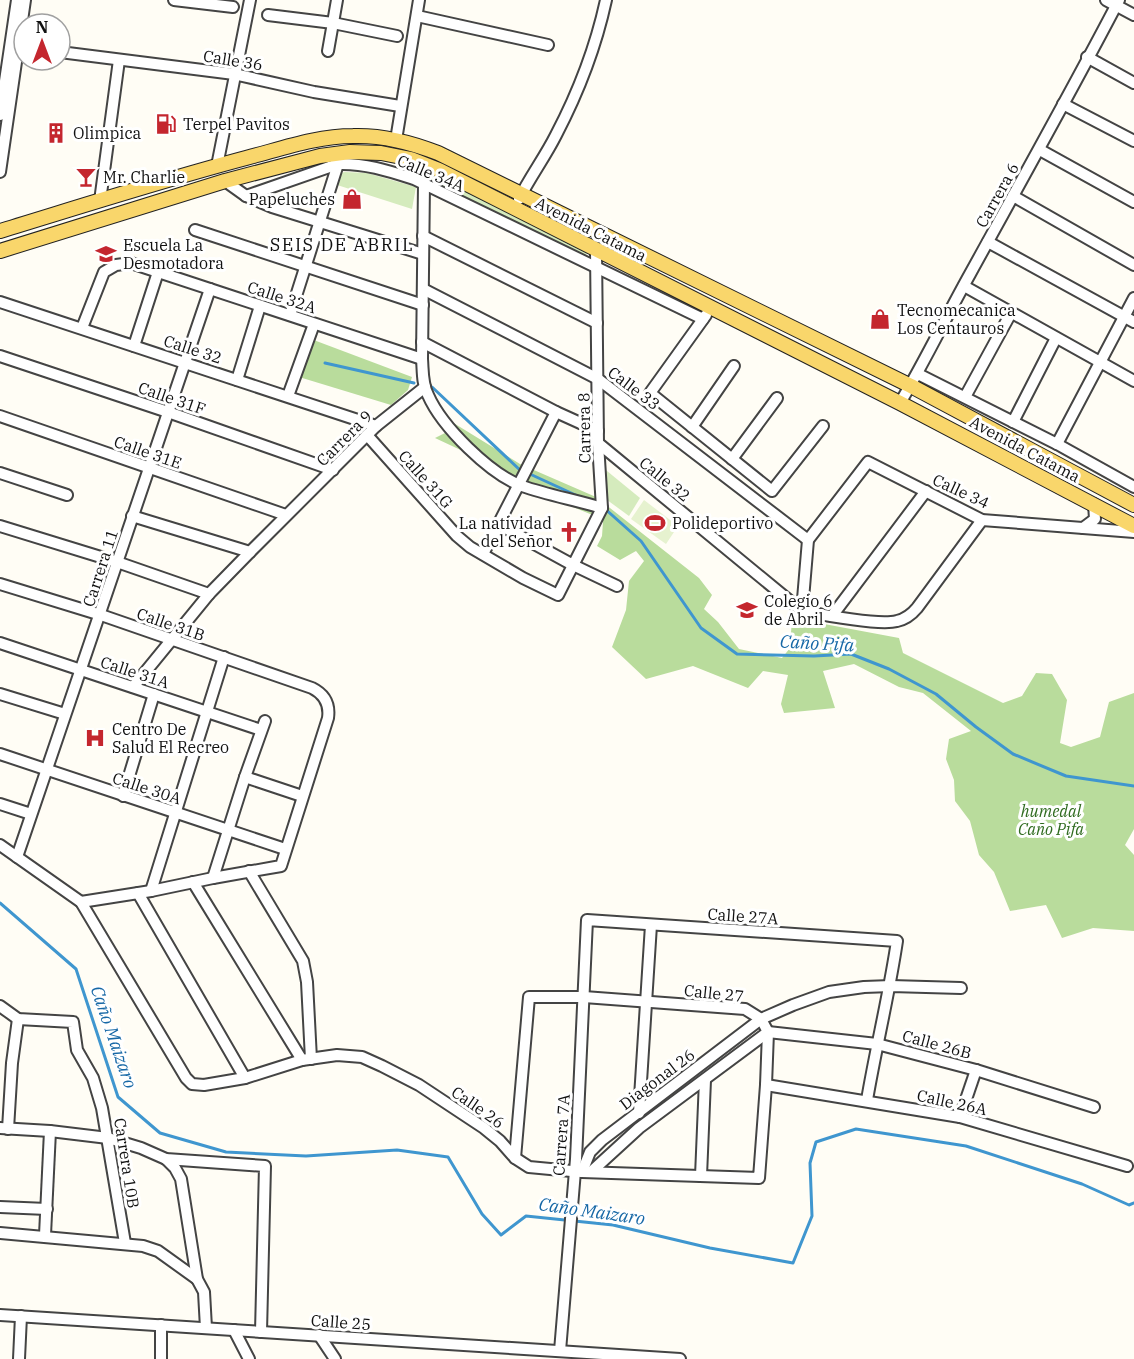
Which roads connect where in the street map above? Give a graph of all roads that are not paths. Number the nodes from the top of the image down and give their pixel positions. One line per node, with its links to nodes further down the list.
1 (174, 0): 7 (street)
2 (250, 0): 19 (street)
3 (337, 0): 11 (street)
4 (419, 0): 10 (street)
5 (606, 0): 33 (street)
6 (1114, 2): 9 (street); 17 (street, Carrera 6)
7 (233, 7)
8 (268, 15): 11 (street)
9 (1134, 15)
10 (417, 16): 13 (street); 22 (street)
11 (333, 23): 12 (street); 14 (street)
12 (397, 36)
13 (548, 45)
14 (328, 51)
15 (12, 52): 23 (street)
16 (72, 54): 18 (street, Calle 36)
17 (1088, 57): 20 (street); 21 (street, Carrera 6)
18 (119, 60): 19 (street, Calle 36); 36 (street)
19 (234, 74): 22 (street, Calle 36); 29 (street)
20 (1134, 83)
21 (1063, 104): 25 (street); 26 (street, Carrera 6)
22 (400, 106): 24 (street)
23 (3, 111): 30 (street)
24 (396, 140): 29 (main road, Avenida Catama); 33 (main road, Avenida Catama)
25 (1134, 141)
26 (1040, 150): 35 (street, Carrera 6); 37 (street)
27 (411, 159): 31 (main road, Avenida Catama); 32 (street); 38 (main road, Avenida Catama)
28 (338, 164): 32 (street, Calle 34A); 34 (street, Calle 34A); 39 (street)
29 (217, 166): 36 (main road, Avenida Catama)
30 (0, 172)
31 (225, 181): 34 (street); 45 (main road, Avenida Catama)
32 (424, 184): 42 (street); 48 (street, Calle 34A)
33 (522, 194): 38 (street); 76 (main road, Avenida Catama)
34 (246, 195): 39 (street)
35 (1013, 196): 43 (street, Carrera 6); 47 (street)
36 (100, 201): 41 (main road, Avenida Catama)
37 (1134, 202)
38 (515, 208): 44 (main road, Avenida Catama)
39 (320, 222): 46 (street); 49 (street)
40 (195, 230): 49 (street)
41 (0, 231)
42 (423, 236): 46 (street); 63 (street)
43 (988, 242): 51 (street, Carrera 6); 62 (street)
44 (596, 250): 48 (street, Carrera 8); 58 (main road, Avenida Catama)
45 (0, 251)
46 (423, 254): 53 (street)
47 (1134, 265)
48 (596, 266): 61 (street, Calle 34A); 63 (street, Carrera 8)
49 (306, 267): 56 (street); 60 (street)
50 (158, 272): 52 (street, Calle 32A); 65 (street, Calle 32A); 68 (street)
51 (964, 286): 59 (street); 76 (street, Carrera 6)
52 (210, 289): 57 (street, Calle 32A); 72 (street, Carrera 11)
53 (423, 289): 56 (street); 74 (street, Calle 33)
54 (1134, 298): 62 (street)
55 (0, 302): 65 (street, Calle 32)
56 (423, 305): 67 (street)
57 (261, 306): 60 (street, Calle 32A); 75 (street)
58 (712, 307): 61 (street); 82 (main road, Avenida Catama)
59 (1011, 313): 66 (street); 80 (street)
60 (290, 315): 64 (street, Calle 32A)
61 (703, 319): 89 (street)
62 (1129, 319): 71 (street)
63 (597, 323): 74 (street, Carrera 8)
64 (314, 324): 70 (street, Calle 32A); 79 (street)
65 (82, 328): 68 (street, Calle 32)
66 (1056, 338): 71 (street); 86 (street)
67 (422, 342): 70 (street); 84 (street)
68 (134, 346): 72 (street, Calle 32)
69 (0, 356): 83 (street, Calle 31F)
70 (422, 359): 78 (street)
71 (1100, 362): 77 (street); 93 (street)
72 (185, 363): 75 (street, Calle 32); 83 (street, Carrera 11)
73 (734, 366): 89 (street)
74 (598, 379): 90 (street, Carrera 8); 113 (street, Calle 33)
75 (237, 380): 79 (street, Calle 32)
76 (914, 380): 80 (street, Avenida Catama); 82 (street, Carrera 6); 103 (main road, Avenida Catama)
77 (1134, 381)
78 (425, 387): 87 (street, Carrera 9); 98 (street)
79 (288, 396): 87 (street, Calle 32)
80 (965, 397): 86 (street, Avenida Catama)
81 (777, 398): 94 (street)
82 (900, 403): 102 (main road, Avenida Catama)
83 (168, 412): 95 (street, Carrera 11); 96 (street, Calle 31F)
84 (556, 412): 90 (street); 98 (street)
85 (0, 416): 95 (street, Calle 31E)
86 (1013, 422): 93 (street, Avenida Catama)
87 (376, 426): 91 (street, Carrera 9)
88 (823, 426): 94 (street)
89 (692, 427): 94 (street)
90 (598, 431): 92 (street, Carrera 8)
91 (367, 435): 96 (street, Carrera 9); 115 (street, Calle 31G)
92 (598, 443): 104 (street, Carrera 8); 121 (street, Calle 32)
93 (1056, 444): 99 (street, Avenida Catama)
94 (732, 459)
95 (149, 468): 105 (street, Calle 31E); 106 (street, Carrera 11)
96 (333, 470): 105 (street, Carrera 9)
97 (0, 473): 101 (street)
98 (520, 485): 104 (street); 108 (street)
99 (1134, 487)
100 (926, 491): 107 (street, Calle 34); 113 (street, Calle 34); 123 (street)
101 (67, 495)
102 (1094, 504): 110 (main road, Avenida Catama); 111 (street)
103 (1134, 505)
104 (602, 508): 117 (street)
105 (286, 515): 114 (street, Carrera 9)
106 (132, 516): 114 (street); 116 (street, Carrera 11)
107 (982, 520): 111 (street, Calle 34); 123 (street)
108 (498, 524): 115 (street); 117 (street)
109 (0, 526): 116 (street)
110 (1134, 526)
111 (1083, 528): 112 (street, Calle 34)
112 (1134, 532)
113 (808, 540): 121 (street)
114 (250, 552): 120 (street, Carrera 9)
115 (483, 554): 117 (street, Calle 31G)
116 (117, 562): 120 (street); 122 (street, Carrera 11)
117 (573, 565): 119 (street)
118 (0, 584): 122 (street, Calle 31B)
119 (616, 586)
120 (208, 594): 124 (street, Carrera 9)
121 (802, 611): 123 (street)
122 (100, 615): 124 (street, Calle 31B); 127 (street, Carrera 11)
123 (832, 616)
124 (170, 640): 126 (street, Calle 31B); 128 (street, Carrera 9)
125 (0, 643): 127 (street, Calle 31A)
126 (224, 657): 131 (street); 136 (street, Calle 31B)
127 (80, 670): 128 (street, Calle 31A); 132 (street, Carrera 11)
128 (132, 687): 130 (street, Calle 31A)
129 (0, 694): 132 (street)
130 (154, 694): 131 (street, Calle 31A); 137 (street)
131 (207, 712): 135 (street, Calle 31A); 139 (street)
132 (65, 714): 134 (street, Carrera 11)
133 (0, 754): 134 (street, Calle 30A)
134 (46, 771): 137 (street, Calle 30A); 140 (street, Carrera 11)
135 (245, 777): 136 (street); 141 (street)
136 (302, 795): 143 (street)
137 (123, 796): 139 (street, Calle 30A)
138 (0, 804): 140 (street)
139 (175, 813): 141 (street, Calle 30A); 148 (street)
140 (31, 814): 144 (street, Carrera 11)
141 (228, 830): 143 (street, Calle 30A); 146 (street)
142 (0, 845): 144 (street)
143 (285, 849): 145 (street)
144 (17, 857): 150 (street)
145 (249, 871): 146 (street); 162 (street)
146 (213, 878): 147 (street)
147 (193, 882): 148 (street); 162 (street)
148 (151, 891): 149 (street)
149 (138, 893): 150 (street); 166 (street)
150 (81, 902): 166 (street, Calle 26)
151 (587, 920): 152 (street, Calle 27A); 155 (street, Carrera 7A)
152 (651, 925): 153 (street, Calle 27A); 156 (street)
153 (891, 986): 154 (street, Calle 27); 159 (street, Calle 27); 161 (street)
154 (961, 988)
155 (584, 997): 156 (street, Calle 27); 177 (street, Calle 27); 180 (street, Carrera 7A)
156 (646, 1002): 159 (street, Calle 27); 171 (street)
157 (0, 1006): 158 (street)
158 (18, 1019): 164 (street); 176 (street, Carrera 10B)
159 (761, 1019): 160 (street); 171 (street, Diagonal 26)
160 (768, 1032): 161 (street, Calle 26B); 167 (street, Diagonal 26); 168 (street)
161 (877, 1044): 165 (street, Calle 26B); 169 (street)
162 (306, 1059): 166 (street, Calle 26); 177 (street, Calle 26)
163 (0, 1062): 164 (street)
164 (12, 1063): 174 (street)
165 (976, 1070): 170 (street, Calle 26B); 172 (street)
166 (245, 1078)
167 (705, 1080): 173 (street, Diagonal 26); 181 (street)
168 (766, 1085): 169 (street, Calle 26A); 181 (street, Calle 26)
169 (867, 1100): 172 (street, Calle 26A)
170 (1094, 1107)
171 (639, 1111): 173 (street); 180 (street, Diagonal 26)
172 (960, 1117): 179 (street, Calle 26A)
173 (639, 1128): 180 (street, Diagonal 26)
174 (4, 1129): 175 (street)
175 (50, 1131): 176 (street); 183 (street)
176 (108, 1138): 178 (street); 186 (street, Carrera 10B)
177 (515, 1158): 180 (street, Calle 26)
178 (166, 1159): 187 (street); 193 (street)
179 (1127, 1166)
180 (582, 1171): 181 (street, Calle 26); 195 (street, Carrera 7A)
181 (701, 1176)
182 (0, 1208): 183 (street)
183 (47, 1209): 185 (street)
184 (0, 1233): 185 (street)
185 (45, 1236): 186 (street)
186 (124, 1243): 187 (street)
187 (197, 1279): 191 (street)
188 (0, 1315): 189 (street, Calle 25)
189 (21, 1317): 190 (street, Calle 25); 196 (street)
190 (162, 1325): 191 (street, Calle 25); 197 (street)
191 (206, 1328): 192 (street, Calle 25)
192 (234, 1330): 193 (street, Calle 25); 198 (street)
193 (261, 1332): 194 (street, Calle 25)
194 (319, 1335): 195 (street, Calle 25); 199 (street)
195 (567, 1354): 200 (street, Calle 25)
196 (19, 1359)
197 (162, 1359)
198 (249, 1359)
199 (335, 1359)
200 (680, 1359)

